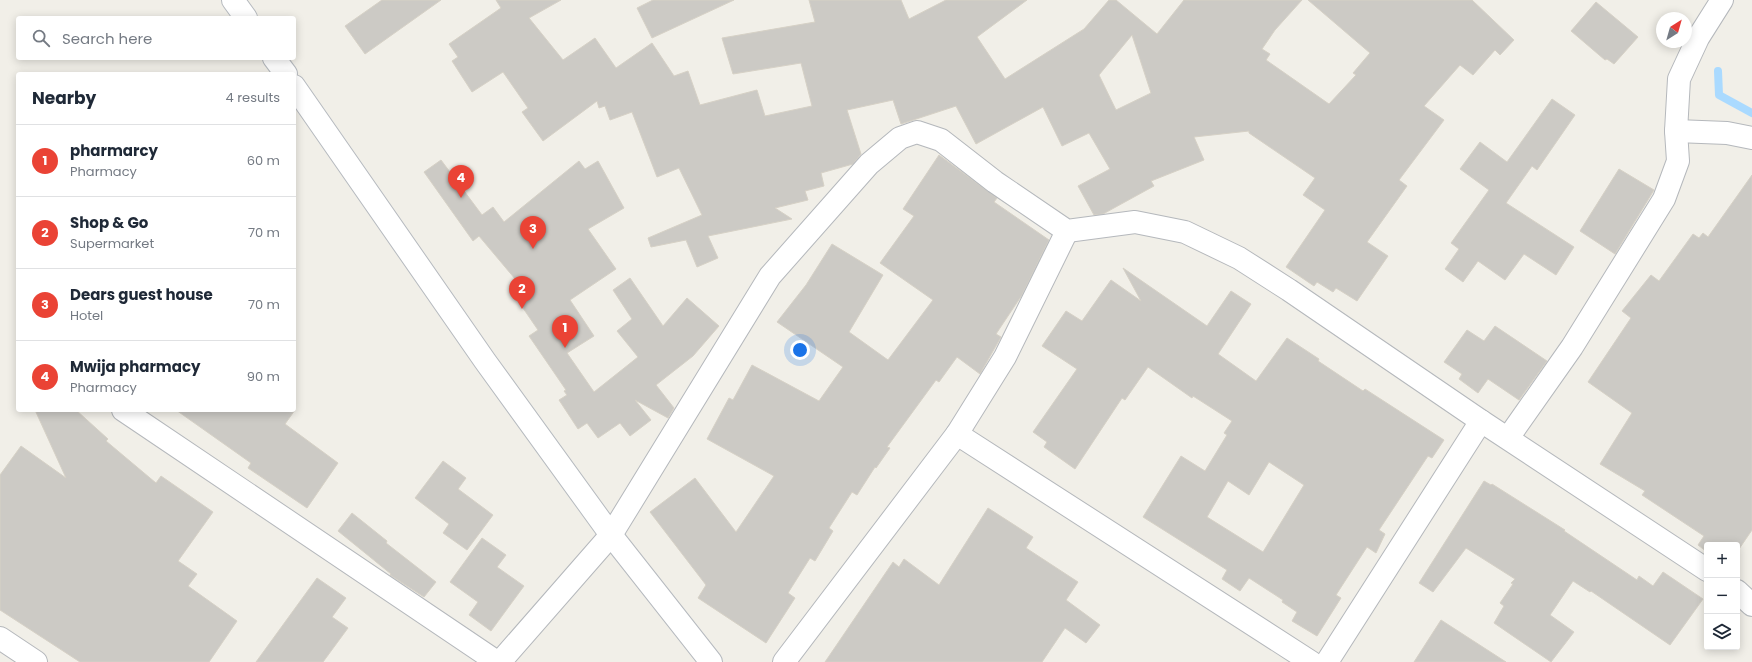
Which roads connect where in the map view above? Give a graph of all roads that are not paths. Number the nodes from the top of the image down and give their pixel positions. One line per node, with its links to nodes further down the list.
1 (233, 0): 3 (street)
2 (1722, 0): 7 (street)
3 (245, 16)
4 (276, 60): 5 (street)
5 (284, 72)
6 (296, 89): 14 (street)
7 (1676, 131): 8 (street); 13 (street)
8 (1752, 138)
9 (1067, 231): 11 (street); 12 (street); 14 (street)
10 (126, 412): 20 (street)
11 (1481, 421): 13 (street); 24 (street)
12 (957, 434): 22 (street); 23 (street)
13 (1508, 438): 15 (street)
14 (612, 534): 20 (street); 21 (street)
15 (1704, 568)
16 (1740, 594): 17 (street)
17 (1752, 604)
18 (0, 638): 19 (street)
19 (36, 662)
20 (498, 662)
21 (711, 662)
22 (784, 662)
23 (1311, 662)
24 (1327, 662)

